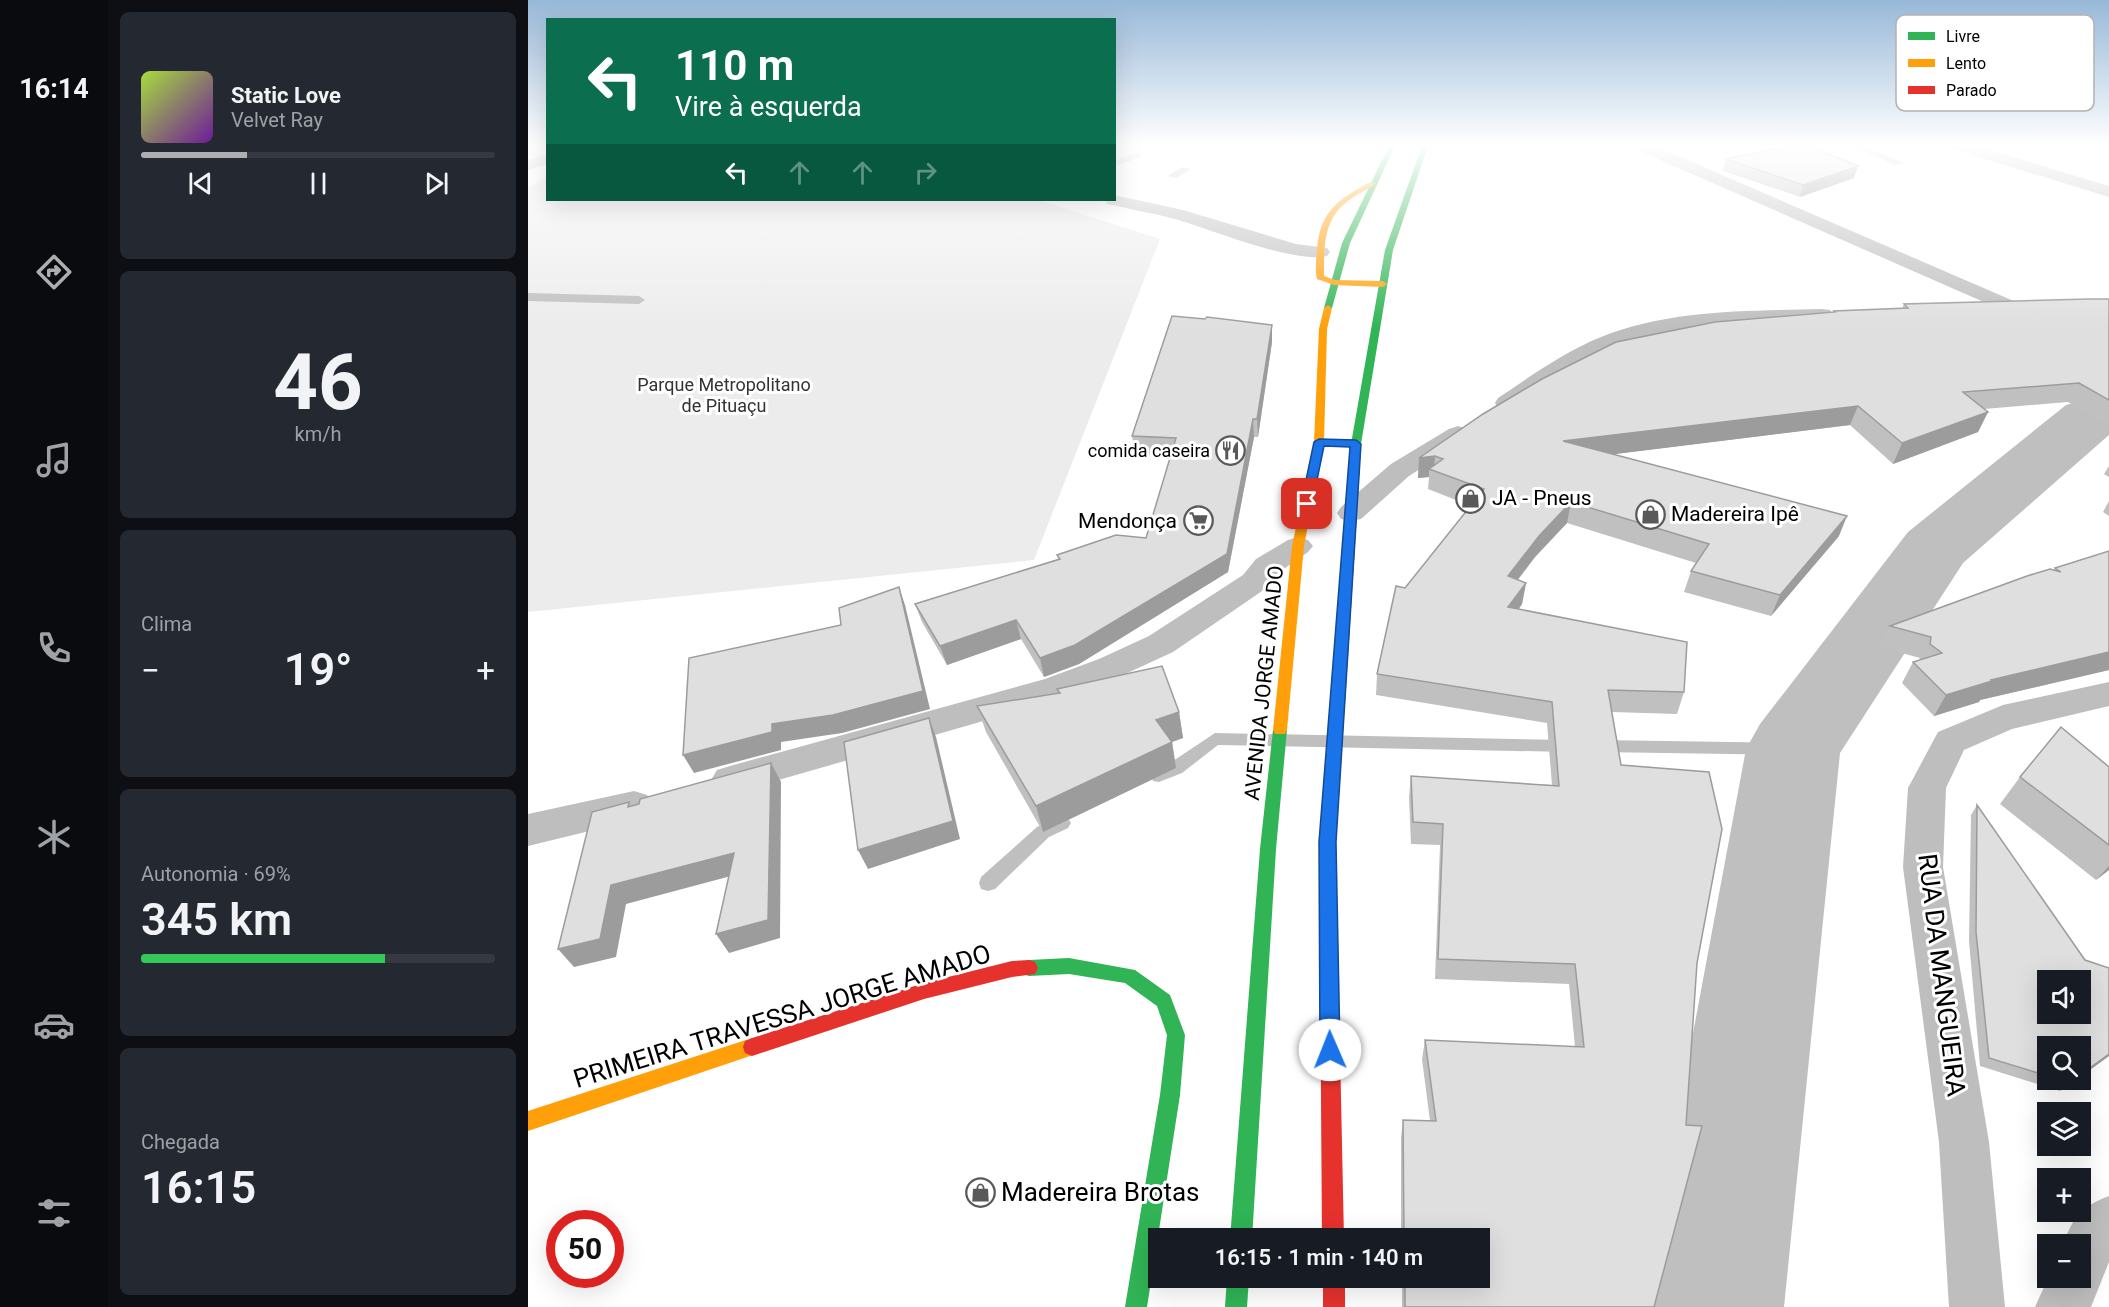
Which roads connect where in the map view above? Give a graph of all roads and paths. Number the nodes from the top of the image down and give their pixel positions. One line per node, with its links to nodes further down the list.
1 (1145, 207): 6 (street)
2 (1332, 207): 6 (main road)
3 (1362, 207): 7 (main road, AVENIDA JORGE AMADO)
4 (1404, 207): 8 (main road)
5 (1785, 207): 11 (street)
6 (1320, 252): 7 (main road)
7 (1334, 282): 8 (main road); 13 (main road, AVENIDA JORGE AMADO)
8 (1383, 284): 14 (main road)
9 (528, 297): 10 (lane)
10 (639, 300)
11 (1955, 309)
12 (1841, 314): 15 (street)
13 (1319, 442): 14 (main road); 16 (main road, AVENIDA JORGE AMADO)
14 (1356, 444): 15 (main road)
15 (1352, 513): 24 (main road)
16 (1298, 546): 18 (street); 23 (main road, AVENIDA JORGE AMADO)
17 (2109, 694): 32 (street, RUA DA MANGUEIRA)
18 (702, 787)
19 (668, 796): 20 (street)
20 (528, 830)
21 (528, 1121): 29 (main road, PRIMEIRA TRAVESSA JORGE AMADO)
22 (2109, 1222): 25 (street)
23 (1242, 1228)
24 (1333, 1228)
25 (2091, 1242)
26 (1237, 1288): 30 (main road)
27 (1334, 1288): 31 (main road)
28 (2072, 1288): 33 (street)
29 (1136, 1307)
30 (1236, 1307)
31 (1334, 1307)
32 (1977, 1307)
33 (2063, 1307)

